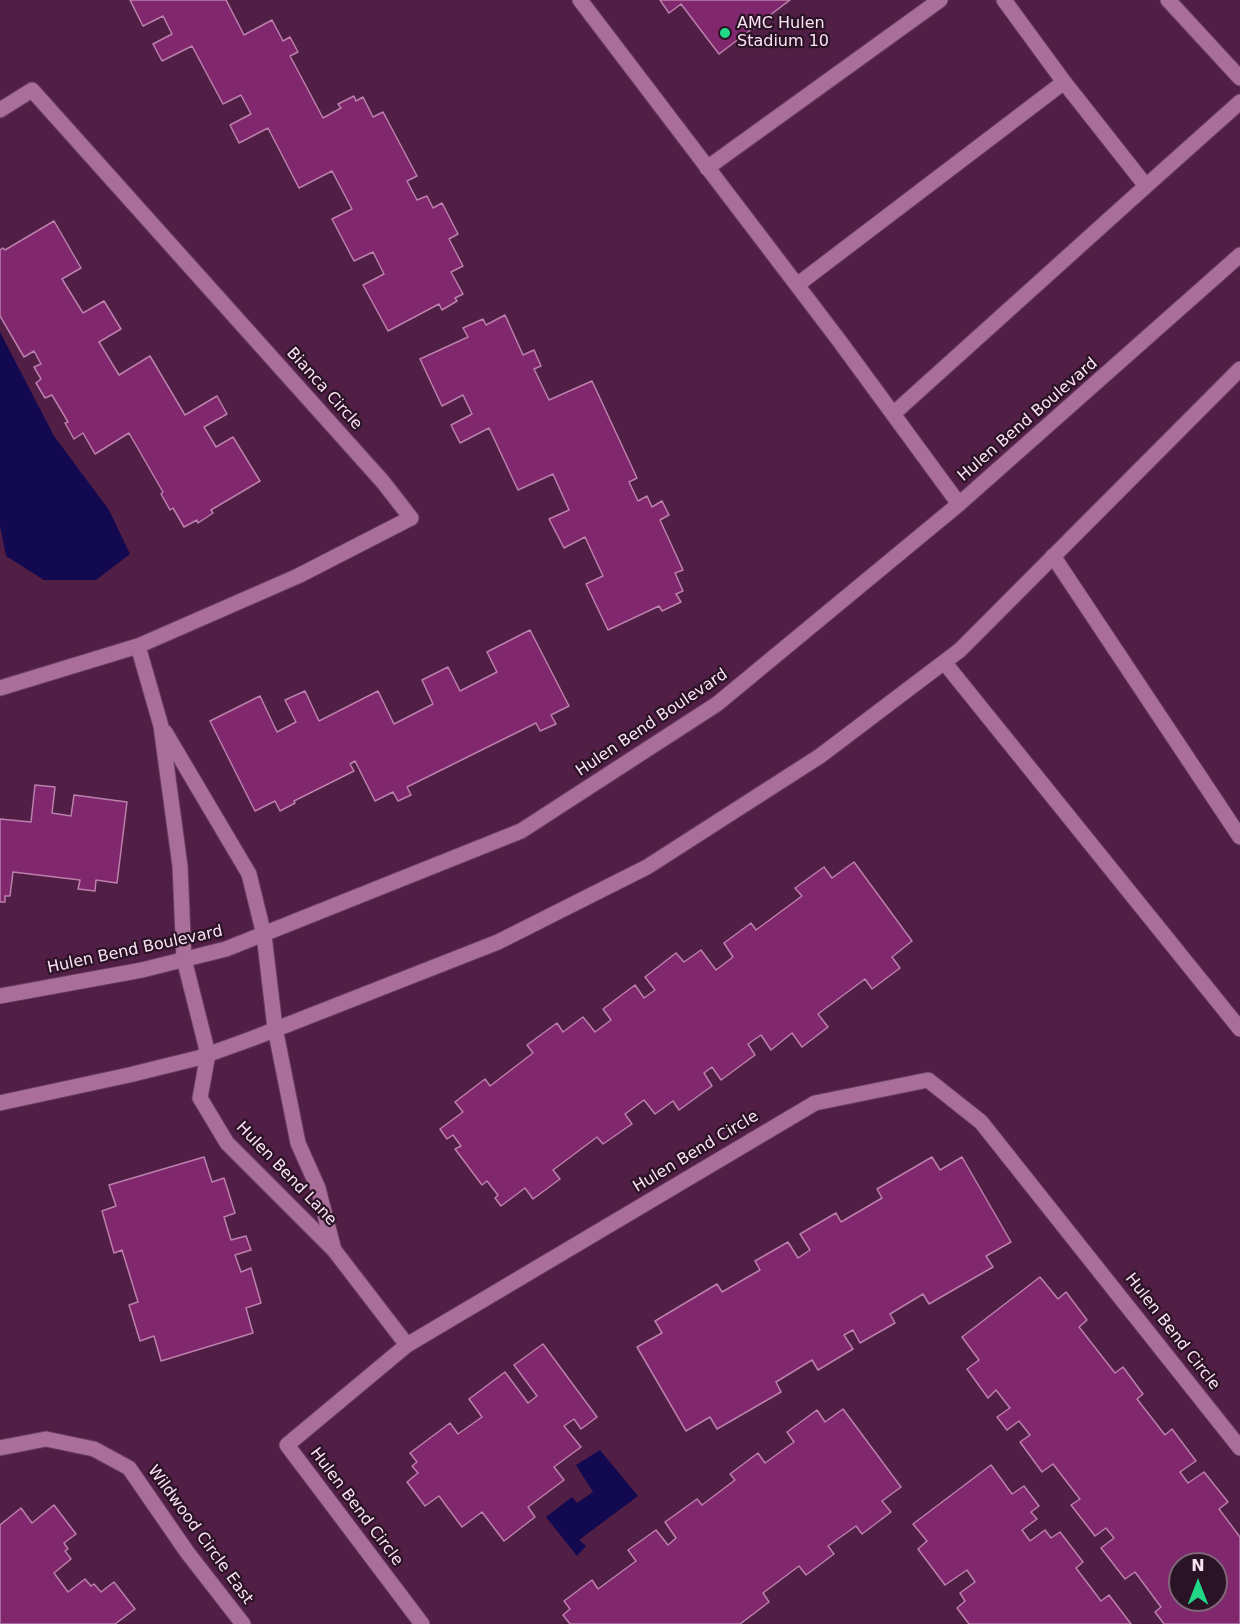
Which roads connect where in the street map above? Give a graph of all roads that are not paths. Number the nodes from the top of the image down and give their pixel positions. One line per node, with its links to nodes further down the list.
1 (580, 0): 9 (street)
2 (940, 0): 9 (street)
3 (1004, 0): 6 (street)
4 (1168, 0): 5 (street)
5 (1240, 78)
6 (1064, 82): 10 (street); 12 (street)
7 (1240, 102): 10 (street)
8 (0, 110): 17 (street, Bianca Circle)
9 (707, 168): 12 (street)
10 (1146, 186): 14 (street)
11 (1240, 255): 15 (street, Hulen Bend Boulevard)
12 (797, 285): 14 (street)
13 (1240, 369): 16 (street)
14 (893, 414): 15 (street)
15 (959, 504): 22 (street, Hulen Bend Boulevard)
16 (1053, 556): 18 (street); 21 (street)
17 (138, 646): 19 (street, Bianca Circle); 20 (street)
18 (944, 662): 25 (street); 26 (street)
19 (0, 688)
20 (161, 726): 22 (street); 23 (street)
21 (1240, 837)
22 (264, 934): 23 (street, Hulen Bend Boulevard); 25 (street, Hulen Bend Lane)
23 (184, 959): 24 (street, Hulen Bend Boulevard); 27 (street)
24 (0, 996)
25 (275, 1028): 27 (street); 29 (street, Hulen Bend Lane)
26 (1240, 1029)
27 (208, 1054): 28 (street); 29 (street, Hulen Bend Lane)
28 (0, 1103)
29 (334, 1250): 30 (street, Hulen Bend Lane)
30 (407, 1345): 32 (street, Hulen Bend Circle); 34 (street, Hulen Bend Circle)
31 (0, 1448): 33 (street, Wildwood Circle East)
32 (1240, 1448)
33 (243, 1624)
34 (422, 1624)

